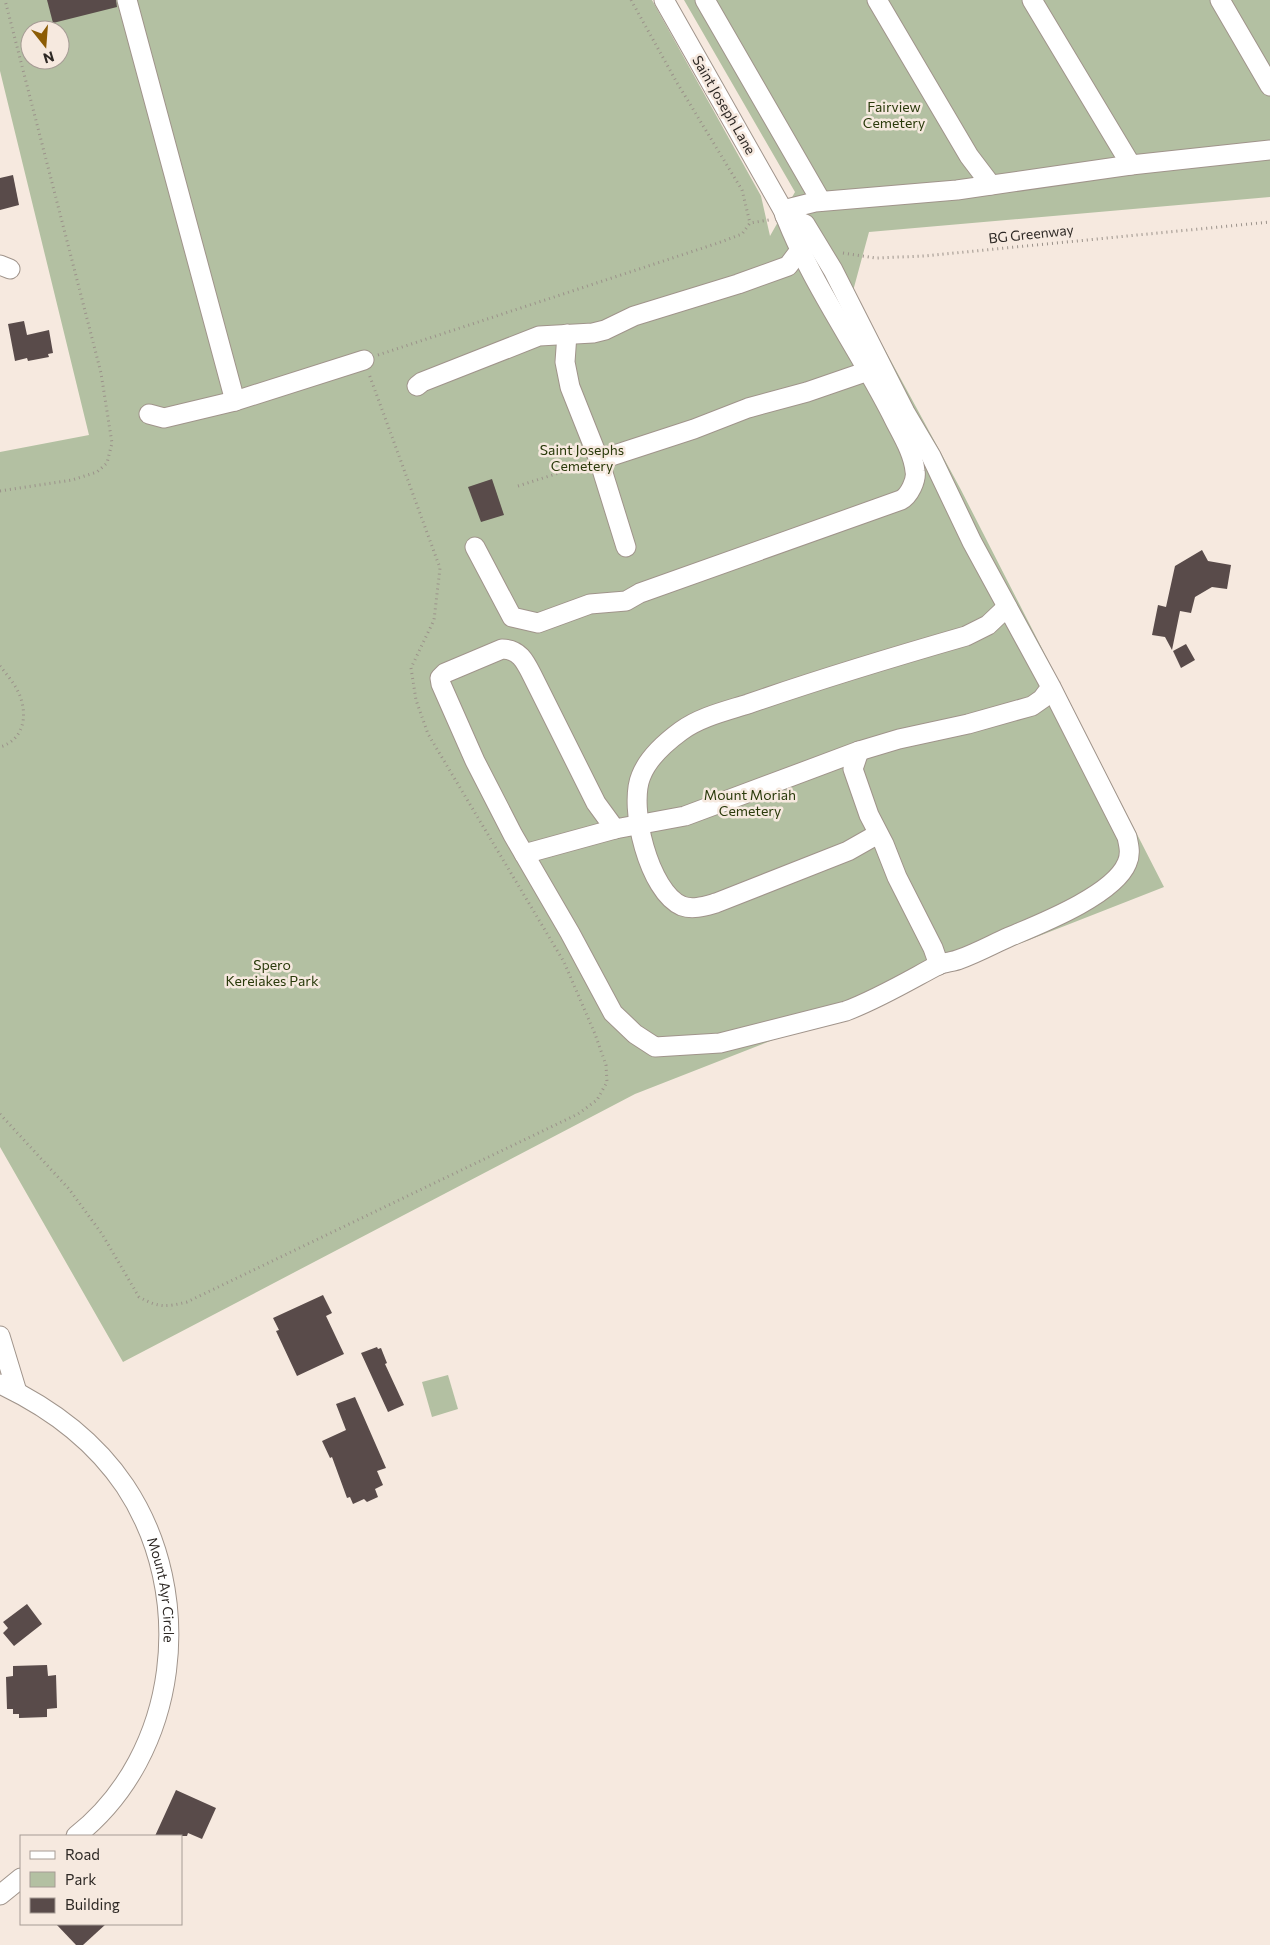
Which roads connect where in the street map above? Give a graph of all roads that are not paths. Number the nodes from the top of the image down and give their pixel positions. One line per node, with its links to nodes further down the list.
1 (127, 0): 20 (street)
2 (664, 0): 14 (street, Saint Joseph Lane)
3 (705, 0): 13 (street)
4 (877, 0): 9 (street)
5 (1032, 0): 10 (street)
6 (1220, 0): 7 (street)
7 (1270, 86)
8 (1270, 150): 10 (street)
9 (969, 156): 11 (street); 12 (street)
10 (1131, 165): 11 (street)
11 (991, 185): 12 (street)
12 (957, 190): 13 (street)
13 (820, 201): 14 (street)
14 (784, 213): 15 (street, Saint Joseph Lane); 25 (street)
15 (800, 250): 16 (street); 18 (street, Saint Joseph Lane)
16 (567, 334): 19 (street); 22 (street)
17 (364, 360): 20 (street)
18 (868, 371): 22 (street); 23 (street, Saint Joseph Lane)
19 (417, 386)
20 (235, 402): 21 (street)
21 (149, 414)
22 (599, 460): 24 (street)
23 (475, 547)
24 (626, 547)
25 (1007, 607): 26 (street); 28 (street)
26 (1051, 687): 27 (street); 32 (street)
27 (860, 751): 28 (street); 30 (street)
28 (639, 825): 29 (street); 30 (street)
29 (615, 829): 31 (street); 31 (street)
30 (878, 834): 32 (street)
31 (524, 854): 32 (street)
32 (940, 965)
33 (0, 1336): 35 (street)
34 (0, 1384): 35 (street, Mount Ayr Circle)
35 (18, 1392): 36 (street, Mount Ayr Circle)
36 (77, 1835)
37 (20, 1879): 38 (street)
38 (0, 1895)

